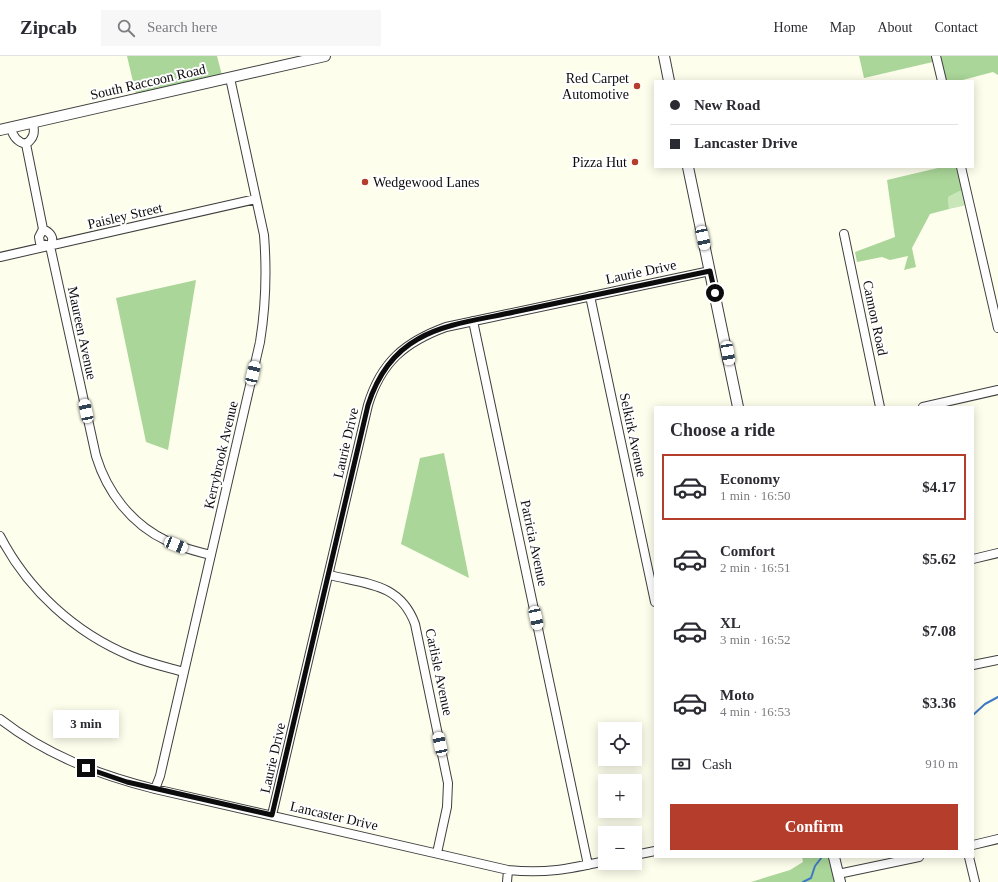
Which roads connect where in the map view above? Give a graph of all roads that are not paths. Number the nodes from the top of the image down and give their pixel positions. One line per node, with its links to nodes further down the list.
1 (325, 56): 4 (street, South Raccoon Road)
2 (664, 56): 5 (street)
3 (936, 56): 6 (street)
4 (230, 78): 7 (street, South Raccoon Road); 13 (street, Kerrybrook Avenue)
5 (669, 80)
6 (942, 80)
7 (33, 123): 8 (street, South Raccoon Road); 10 (street)
8 (11, 128): 9 (street, South Raccoon Road); 10 (street)
9 (0, 130)
10 (26, 144): 14 (street)
11 (688, 168): 18 (street)
12 (961, 168): 21 (street)
13 (256, 199): 16 (street, Paisley Street); 28 (street, Kerrybrook Avenue)
14 (44, 229): 16 (street); 16 (street)
15 (844, 234): 24 (street, Cannon Road)
16 (50, 246): 17 (street, Paisley Street); 28 (street, Maureen Avenue)
17 (0, 257)
18 (710, 271): 19 (street, Laurie Drive); 23 (street)
19 (590, 296): 20 (street, Laurie Drive); 31 (street, Selkirk Avenue)
20 (473, 321): 30 (street, Laurie Drive); 47 (street, Patricia Avenue)
21 (998, 328)
22 (998, 390): 25 (street)
23 (738, 406)
24 (880, 406)
25 (927, 406)
26 (0, 536): 34 (street)
27 (998, 553): 29 (street)
28 (211, 555): 34 (street, Kerrybrook Avenue)
29 (974, 559)
30 (329, 575): 37 (street, Laurie Drive); 41 (street, Carlisle Avenue)
31 (654, 597)
32 (998, 660): 33 (street)
33 (974, 665)
34 (184, 672): 36 (street, Kerrybrook Avenue)
35 (0, 719): 36 (street, Lancaster Drive)
36 (156, 789): 37 (street, Lancaster Drive)
37 (272, 815): 41 (street, Lancaster Drive)
38 (998, 839): 39 (street)
39 (974, 845)
40 (654, 851): 42 (street)
41 (437, 853): 48 (street, Lancaster Drive)
42 (642, 854)
43 (834, 858): 49 (street)
44 (915, 858): 49 (street)
45 (969, 858): 51 (street)
46 (598, 863): 47 (street, Lancaster Drive)
47 (588, 865): 48 (street, Lancaster Drive)
48 (508, 870): 50 (street)
49 (839, 878)
50 (506, 882)
51 (975, 882)

